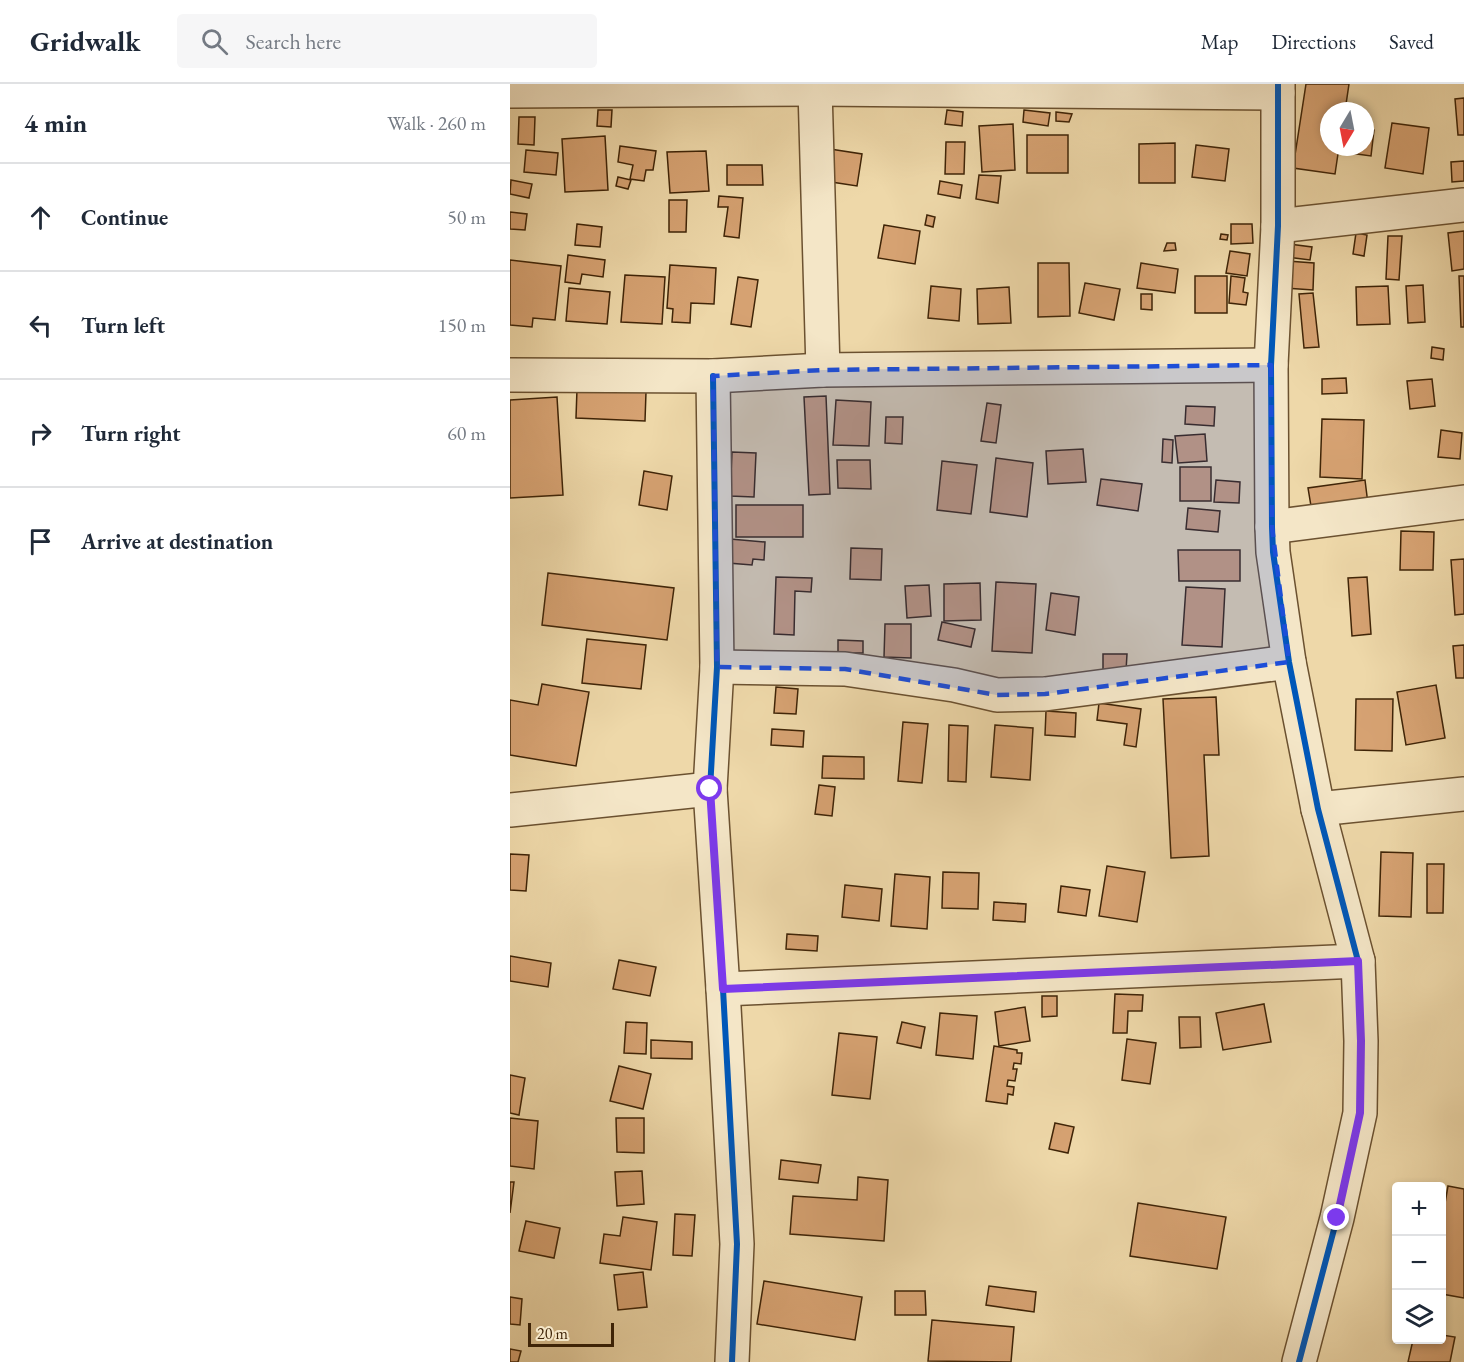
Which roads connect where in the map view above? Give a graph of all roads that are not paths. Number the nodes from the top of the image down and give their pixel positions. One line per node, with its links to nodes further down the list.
1 (815, 88): 2 (street); 3 (street); 7 (street)
2 (1278, 88): 5 (street)
3 (510, 91)
4 (1464, 205): 5 (street)
5 (1278, 226): 6 (street)
6 (1271, 365): 7 (street); 11 (street)
7 (823, 370): 9 (street)
8 (510, 375): 9 (street)
9 (713, 376): 13 (street)
10 (1464, 502): 11 (street)
11 (1272, 527): 12 (street)
12 (1289, 662): 13 (street); 16 (street)
13 (717, 667): 14 (street)
14 (710, 789): 17 (street); 19 (street)
15 (1464, 794): 16 (street)
16 (1318, 809): 18 (street)
17 (510, 810)
18 (1358, 961): 19 (street); 21 (street)
19 (723, 989): 20 (street)
20 (732, 1362)
21 (1299, 1362)

